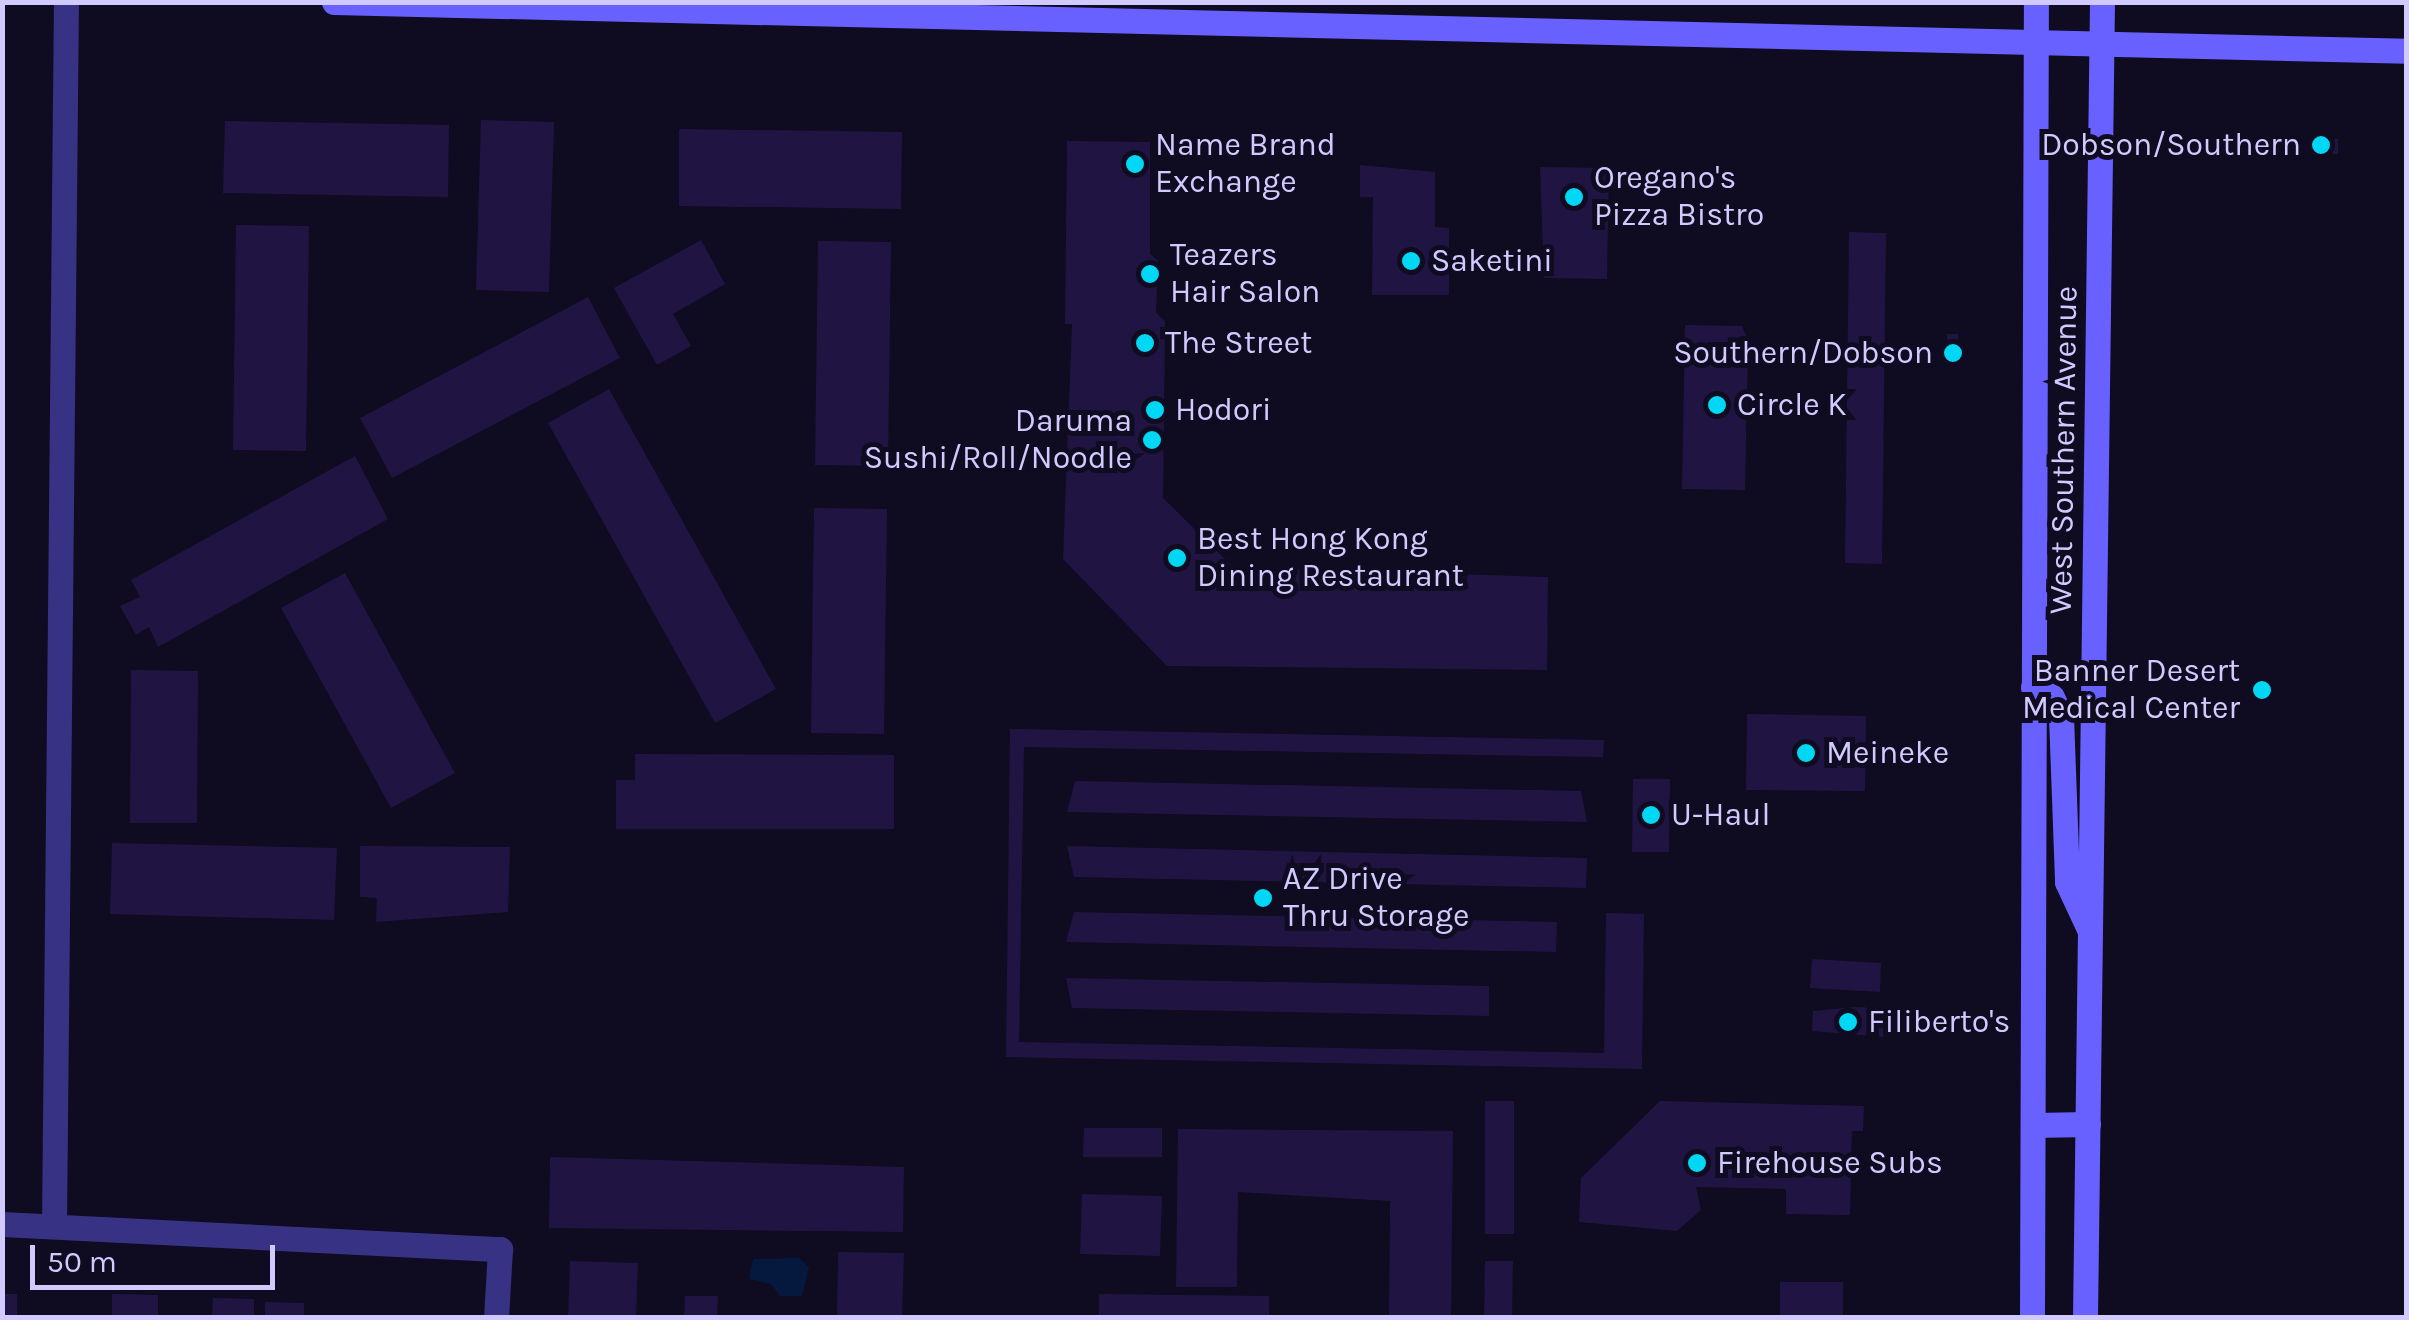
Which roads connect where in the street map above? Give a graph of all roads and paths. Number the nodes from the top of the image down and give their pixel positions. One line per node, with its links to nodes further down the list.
1 (66, 2): 14 (street)
2 (334, 2): 5 (main road)
3 (2036, 2): 6 (main road, West Southern Avenue)
4 (2102, 2): 7 (main road, West Southern Avenue)
5 (1048, 10): 6 (main road)
6 (2036, 43): 7 (main road); 9 (main road, West Southern Avenue)
7 (2102, 44): 8 (main road); 10 (main road, West Southern Avenue)
8 (2406, 51)
9 (2033, 687): 10 (main road); 12 (main road, West Southern Avenue)
10 (2093, 938): 11 (main road, West Southern Avenue)
11 (2088, 1124): 12 (main road); 17 (main road, West Southern Avenue)
12 (2033, 1125): 16 (main road, West Southern Avenue)
13 (2, 1224): 14 (street)
14 (54, 1225): 15 (street)
15 (496, 1318)
16 (2032, 1318)
17 (2085, 1318)

